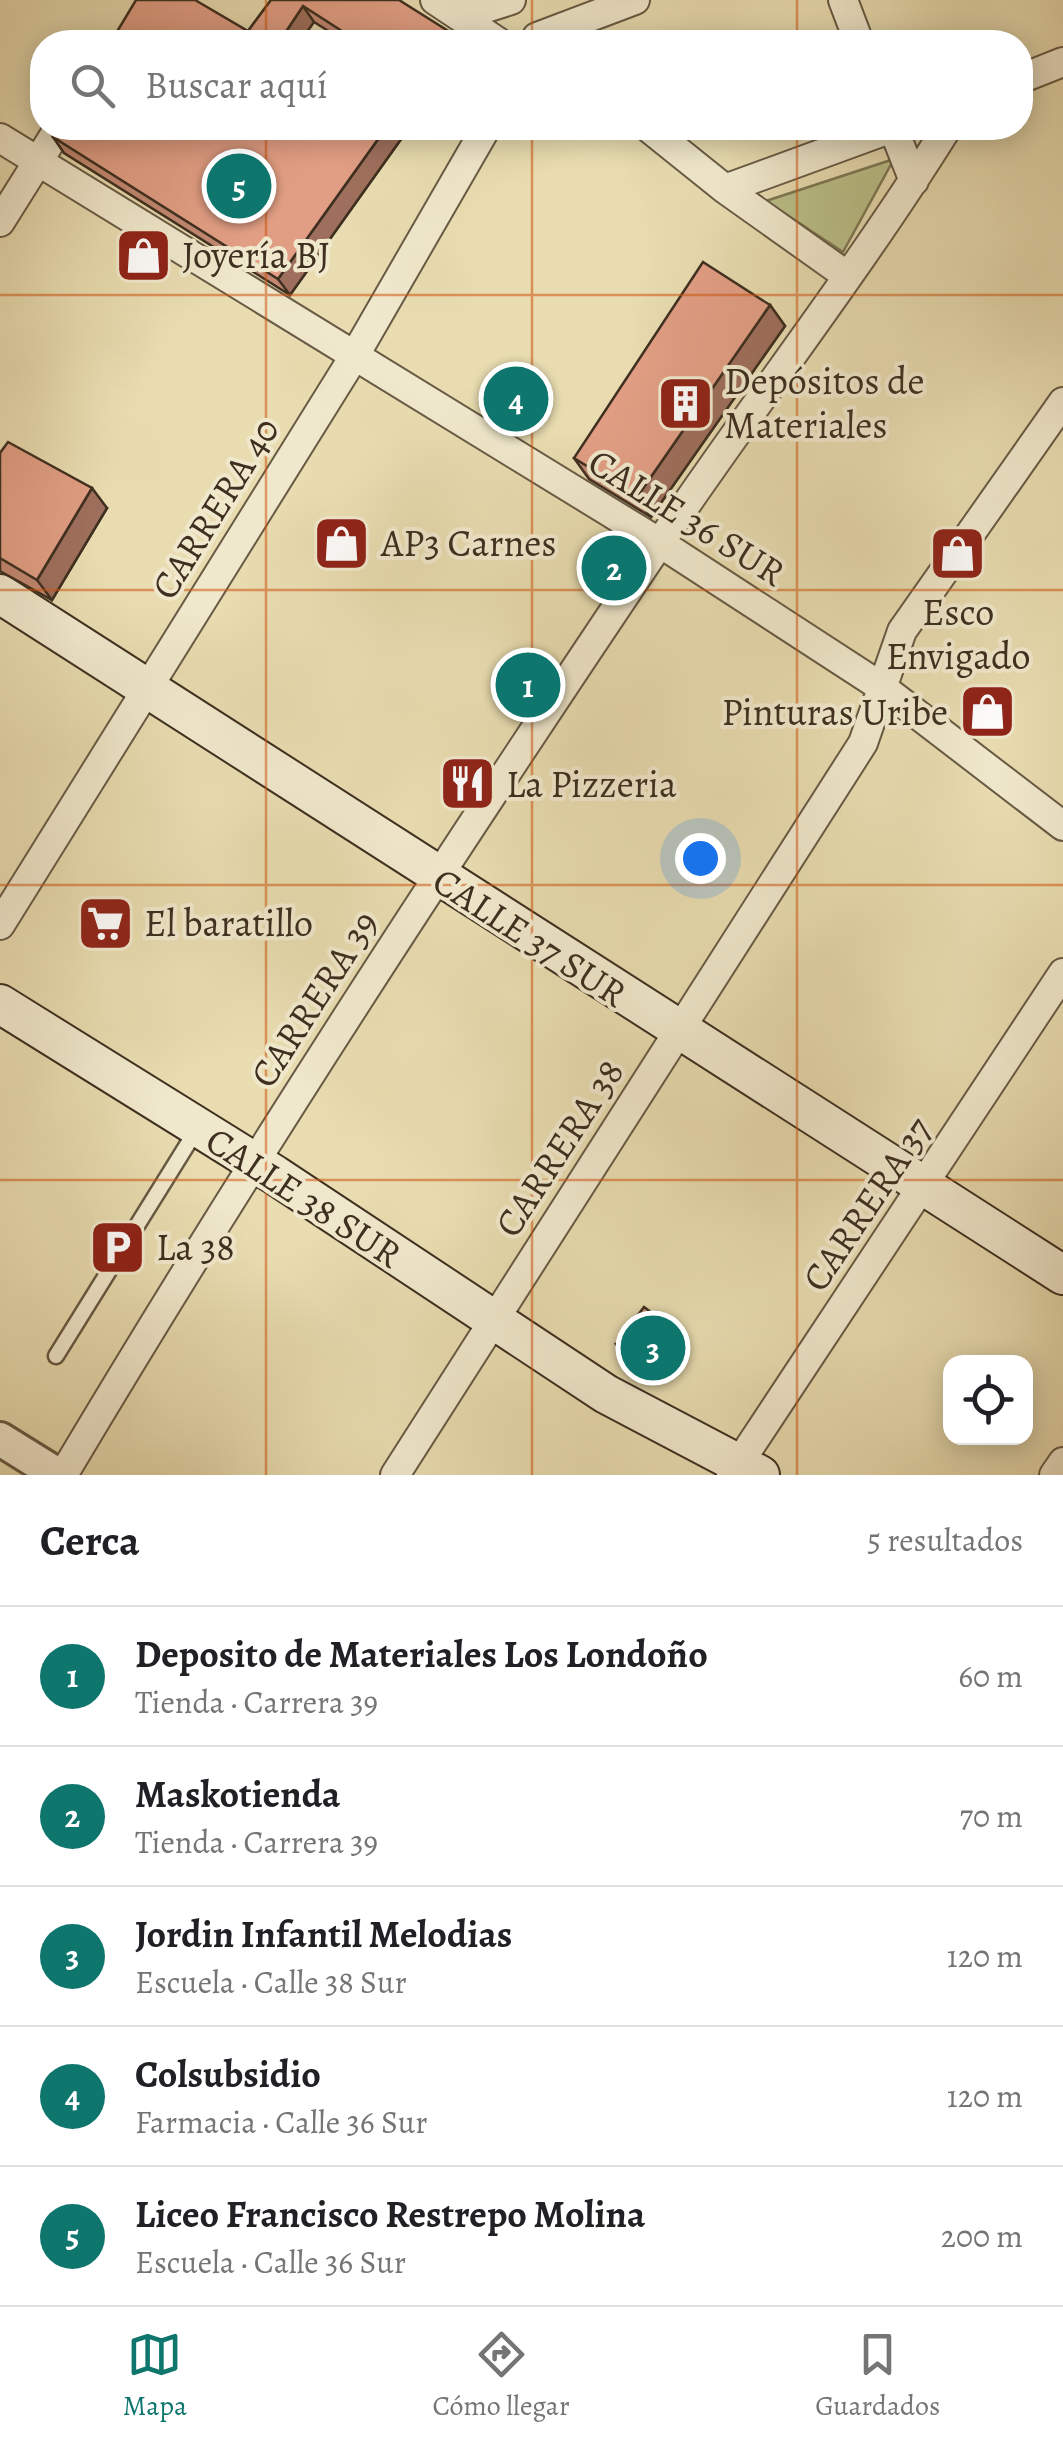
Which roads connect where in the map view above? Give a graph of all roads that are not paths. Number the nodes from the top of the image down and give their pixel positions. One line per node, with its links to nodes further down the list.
1 (511, 0): 5 (street)
2 (519, 0): 7 (street)
3 (634, 0): 8 (street)
4 (843, 0): 9 (street)
5 (441, 4): 6 (street)
6 (480, 30)
7 (534, 30)
8 (564, 30)
9 (854, 30)
10 (1063, 62): 11 (street)
11 (1033, 74)
12 (0, 138): 19 (street, CALLE 36 SUR)
13 (51, 140): 19 (street)
14 (479, 140): 24 (street, CARRERA 40)
15 (664, 140): 21 (street)
16 (859, 140): 21 (street)
17 (897, 140): 20 (street)
18 (940, 140): 20 (street, CARRERA 39)
19 (38, 161): 22 (street); 24 (street, CALLE 36 SUR)
20 (914, 181): 23 (street, CARRERA 39)
21 (724, 189): 23 (street)
22 (0, 222)
23 (846, 275): 26 (street, CARRERA 39)
24 (355, 354): 26 (street, CALLE 36 SUR); 28 (street, CARRERA 40)
25 (1063, 402): 29 (street, CARRERA 38)
26 (660, 543): 29 (street, CALLE 36 SUR); 31 (street, CARRERA 39)
27 (0, 594): 28 (main road, CALLE 37 SUR)
28 (148, 687): 31 (main road, CALLE 37 SUR); 32 (street, CARRERA 40)
29 (883, 688): 30 (street, CALLE 36 SUR); 35 (street, CARRERA 38)
30 (1059, 811)
31 (436, 877): 35 (main road, CALLE 37 SUR); 37 (street, CARRERA 39)
32 (0, 925)
33 (1063, 972): 38 (street, CARRERA 37)
34 (0, 1004): 36 (main road, CALLE 38 SUR)
35 (678, 1032): 38 (main road, CALLE 37 SUR); 40 (street, CARRERA 38)
36 (198, 1128): 37 (main road, CALLE 38 SUR); 41 (lane)
37 (254, 1162): 40 (main road, CALLE 38 SUR); 45 (street, CARRERA 39)
38 (925, 1186): 39 (main road, CALLE 37 SUR); 44 (street, CARRERA 37)
39 (1063, 1274)
40 (492, 1322): 44 (main road, CALLE 38 SUR); 46 (street, CARRERA 38)
41 (56, 1356)
42 (0, 1438): 45 (street)
43 (1063, 1462): 47 (street)
44 (734, 1472)
45 (61, 1475)
46 (394, 1475)
47 (1054, 1475)

